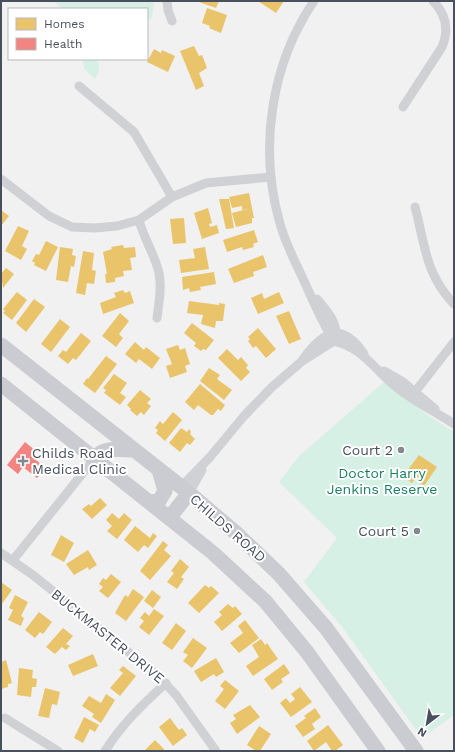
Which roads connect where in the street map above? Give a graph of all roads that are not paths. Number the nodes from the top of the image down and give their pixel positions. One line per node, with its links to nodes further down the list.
1 (167, 1): 4 (street)
2 (314, 1): 7 (street)
3 (433, 1): 6 (street)
4 (172, 21)
5 (79, 86): 9 (street)
6 (404, 107)
7 (271, 177): 9 (street); 14 (street)
8 (1, 179): 11 (street)
9 (172, 197): 11 (street)
10 (415, 208): 12 (street)
11 (139, 220): 13 (street)
12 (454, 304)
13 (157, 318)
14 (333, 336): 18 (street); 23 (street)
15 (454, 342): 18 (street)
16 (1, 345): 20 (main road, CHILDS ROAD)
17 (1, 384): 21 (main road, CHILDS ROAD)
18 (413, 395): 19 (street)
19 (450, 421)
20 (134, 450): 21 (main road); 22 (main road, CHILDS ROAD)
21 (95, 458): 24 (main road, CHILDS ROAD); 27 (street)
22 (159, 470): 23 (main road, CHILDS ROAD); 24 (main road)
23 (185, 490): 25 (main road); 34 (main road, CHILDS ROAD)
24 (150, 502): 25 (main road, CHILDS ROAD)
25 (166, 515): 33 (main road, CHILDS ROAD)
26 (1, 553): 27 (street, BUCKMASTER DRIVE)
27 (13, 560): 28 (street, BUCKMASTER DRIVE)
28 (166, 683): 31 (street); 32 (street, BUCKMASTER DRIVE)
29 (5, 718): 30 (street)
30 (58, 751)
31 (105, 751)
32 (216, 751)
33 (378, 751)
34 (416, 751)

